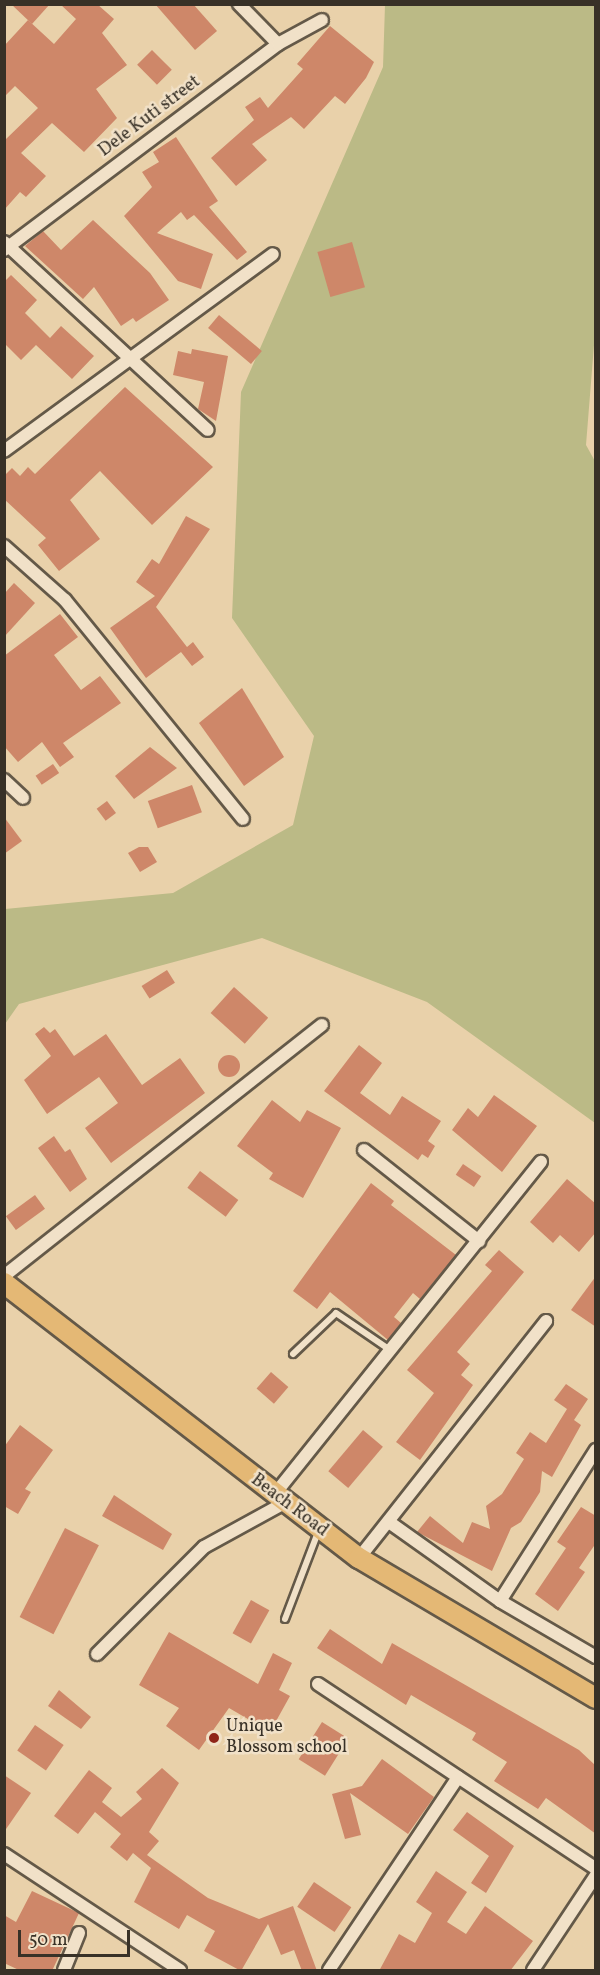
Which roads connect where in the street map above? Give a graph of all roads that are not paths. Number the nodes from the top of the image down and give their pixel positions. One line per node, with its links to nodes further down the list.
1 (239, 4): 3 (street)
2 (322, 20): 3 (street, Dele Kuti street)
3 (278, 44): 4 (street, Dele Kuti street)
4 (6, 246): 6 (street)
5 (273, 255): 6 (street)
6 (132, 358): 7 (street); 8 (street)
7 (208, 430)
8 (4, 451)
9 (4, 546): 12 (street)
10 (4, 780): 11 (street)
11 (23, 798)
12 (243, 819)
13 (322, 1025): 17 (street)
14 (364, 1150): 16 (street)
15 (541, 1162): 16 (street)
16 (479, 1240): 20 (street)
17 (4, 1276)
18 (4, 1283): 23 (main road, Beach Road)
19 (546, 1321): 24 (street)
20 (390, 1350): 21 (lane); 23 (street)
21 (293, 1354)
22 (596, 1450): 27 (street)
23 (279, 1499): 25 (main road, Beach Road); 29 (street)
24 (389, 1522): 26 (street); 27 (street)
25 (320, 1528): 26 (main road, Beach Road); 28 (lane)
26 (359, 1558): 32 (main road, Beach Road)
27 (500, 1600): 30 (street)
28 (285, 1619)
29 (98, 1654)
30 (596, 1657)
31 (318, 1684): 33 (street)
32 (596, 1698)
33 (458, 1777): 35 (street); 40 (street)
34 (4, 1854): 39 (street)
35 (596, 1869)
36 (596, 1875): 41 (street)
37 (80, 1933): 38 (street)
38 (64, 1971)
39 (180, 1971)
40 (329, 1971)
41 (533, 1971)

